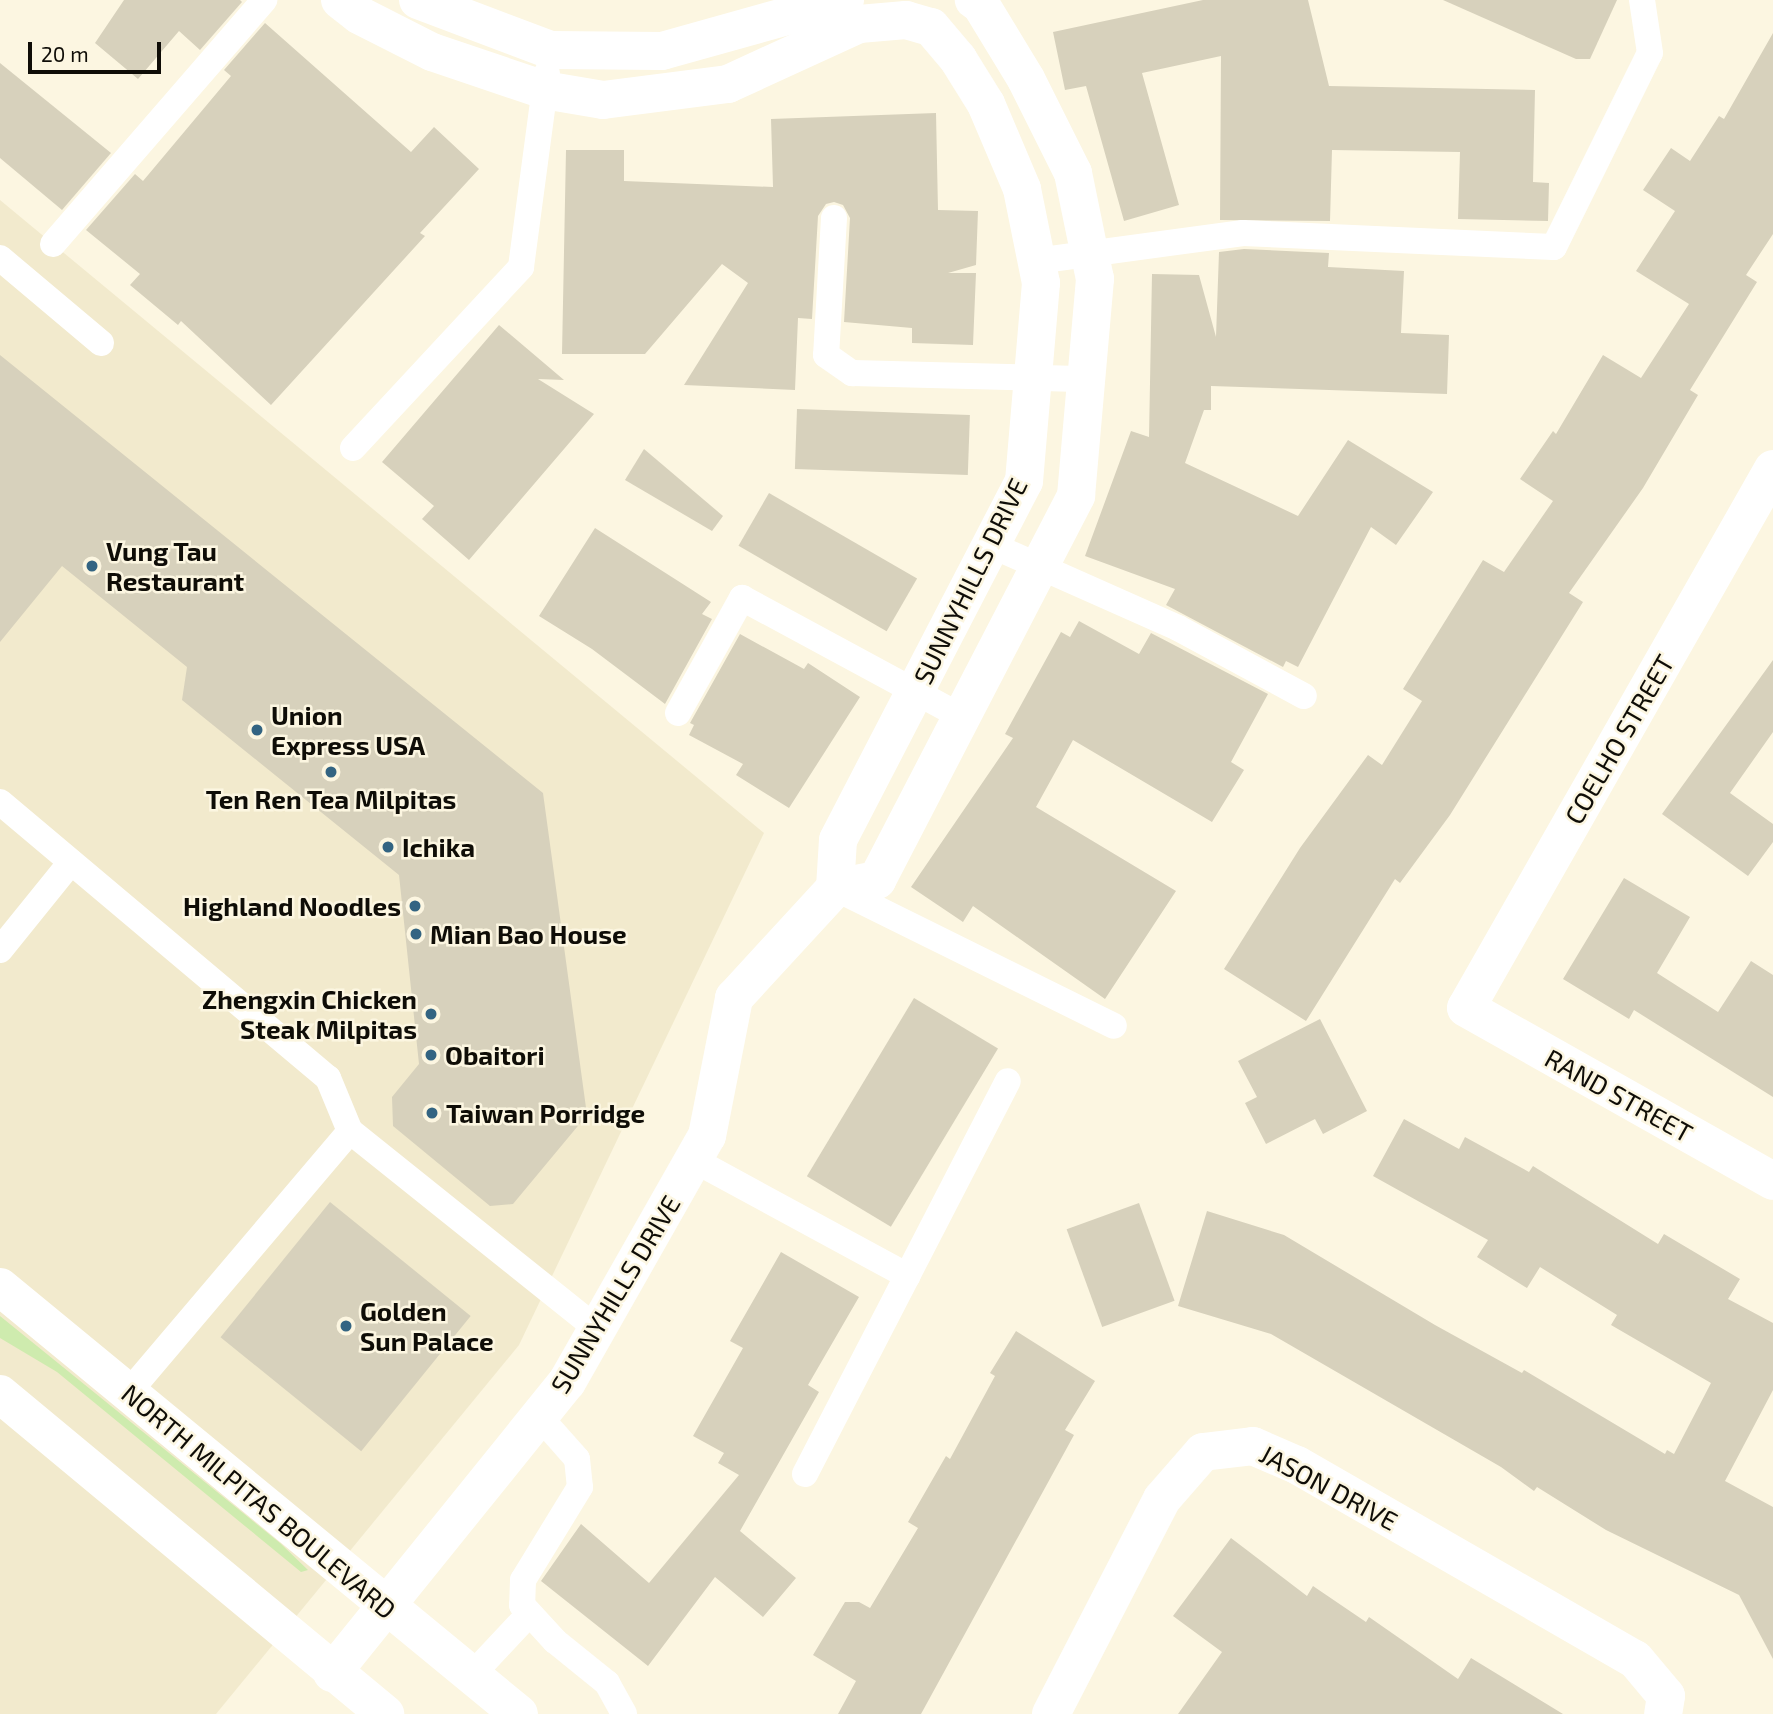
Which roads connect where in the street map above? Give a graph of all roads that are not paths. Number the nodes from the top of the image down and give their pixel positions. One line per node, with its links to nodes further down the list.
1 (264, 0): 10 (lane)
2 (340, 0): 8 (street, SUNNYHILLS DRIVE)
3 (418, 0): 7 (street)
4 (845, 0): 7 (street)
5 (974, 0): 11 (street, SUNNYHILLS DRIVE)
6 (1642, 0): 11 (lane)
7 (551, 50): 8 (lane)
8 (544, 90): 13 (street, SUNNYHILLS DRIVE); 17 (lane)
9 (834, 218): 15 (lane)
10 (53, 244)
11 (1089, 251): 13 (lane); 16 (street, SUNNYHILLS DRIVE)
12 (0, 258): 14 (lane)
13 (1037, 261): 15 (street, SUNNYHILLS DRIVE)
14 (101, 343)
15 (1033, 377): 16 (lane); 19 (street, SUNNYHILLS DRIVE)
16 (1087, 379): 20 (street, SUNNYHILLS DRIVE)
17 (353, 448)
18 (1773, 469): 29 (street, COELHO STREET)
19 (991, 545): 20 (lane); 21 (street, SUNNYHILLS DRIVE)
20 (1038, 570): 22 (lane); 24 (street, SUNNYHILLS DRIVE)
21 (914, 693): 23 (lane); 24 (lane); 27 (street, SUNNYHILLS DRIVE)
22 (1304, 696)
23 (678, 713)
24 (962, 717): 27 (street, SUNNYHILLS DRIVE)
25 (0, 803): 26 (lane)
26 (71, 862): 28 (lane); 32 (lane)
27 (835, 888): 30 (lane); 33 (street, SUNNYHILLS DRIVE)
28 (0, 950)
29 (1466, 1008): 34 (street, RAND STREET)
30 (1114, 1026)
31 (1008, 1081): 35 (lane)
32 (350, 1131): 37 (lane); 38 (lane)
33 (694, 1160): 35 (lane); 37 (street, SUNNYHILLS DRIVE)
34 (1773, 1181)
35 (908, 1276): 41 (lane)
36 (0, 1287): 38 (street, NORTH MILPITAS BOULEVARD)
37 (597, 1329): 40 (street, SUNNYHILLS DRIVE)
38 (128, 1393): 42 (street, NORTH MILPITAS BOULEVARD)
39 (0, 1394): 44 (street)
40 (539, 1416): 42 (street, SUNNYHILLS DRIVE); 43 (lane)
41 (805, 1474)
42 (386, 1608): 44 (street, SUNNYHILLS DRIVE); 45 (street, NORTH MILPITAS BOULEVARD)
43 (528, 1615): 45 (lane); 49 (lane)
44 (332, 1673): 47 (street)
45 (471, 1676): 48 (street, NORTH MILPITAS BOULEVARD)
46 (1664, 1705): 50 (street, JASON DRIVE)
47 (385, 1714)
48 (519, 1714)
49 (624, 1714)
50 (1051, 1714)

